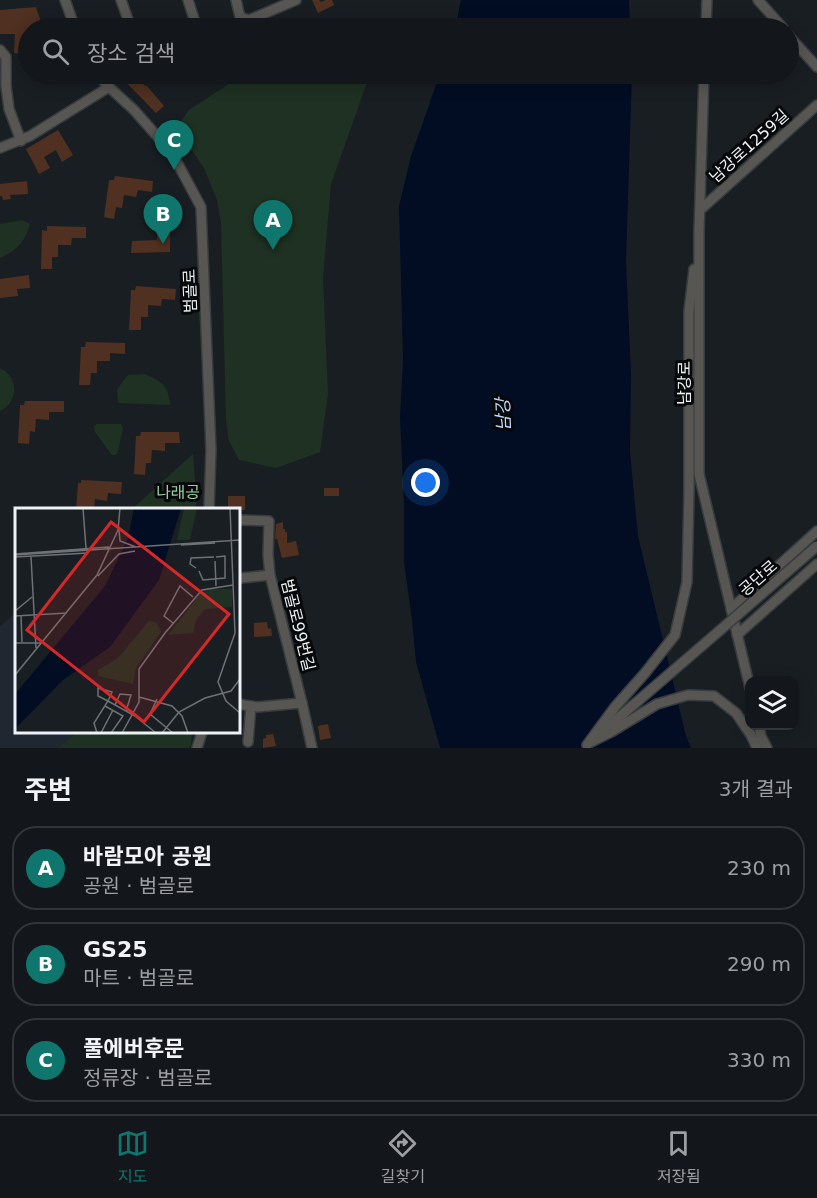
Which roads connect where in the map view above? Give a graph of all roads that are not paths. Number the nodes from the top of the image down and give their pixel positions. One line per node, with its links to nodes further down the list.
1 (65, 0): 8 (street)
2 (121, 0): 9 (street)
3 (188, 0): 10 (street)
4 (236, 0): 11 (street)
5 (296, 0): 12 (street)
6 (707, 0): 13 (street)
7 (758, 0): 14 (street)
8 (71, 18)
9 (127, 18)
10 (194, 18)
11 (243, 18)
12 (254, 18)
13 (706, 18)
14 (774, 18)
15 (799, 46): 17 (street)
16 (0, 50): 22 (street)
17 (817, 67)
18 (106, 84): 20 (street, 범골로)
19 (704, 84): 24 (street, 남강로)
20 (109, 87): 22 (street); 26 (street, 범골로)
21 (817, 105): 24 (street, 남강로1259길)
22 (21, 141): 23 (street)
23 (0, 148)
24 (700, 210): 25 (street, 남강로)
25 (699, 231): 34 (street, 남강로); 44 (street)
26 (209, 508)
27 (240, 520): 31 (street, 범골로99번길)
28 (817, 531): 33 (street)
29 (817, 546): 44 (street, 공단로, bridge)
30 (817, 564): 35 (street)
31 (270, 575): 32 (street); 38 (street, 범골로99번길)
32 (241, 578)
33 (740, 601): 34 (street); 35 (street)
34 (731, 609): 36 (street, 남강로)
35 (752, 622): 36 (street)
36 (737, 635): 37 (street, 남강로)
37 (747, 676)
38 (302, 703): 40 (street); 46 (street, 범골로99번길)
39 (240, 704): 40 (street)
40 (250, 706): 43 (street)
41 (760, 730): 48 (street)
42 (202, 733): 45 (street)
43 (248, 742)
44 (585, 746): 47 (street)
45 (197, 748)
46 (312, 748)
47 (756, 748)
48 (767, 748)

